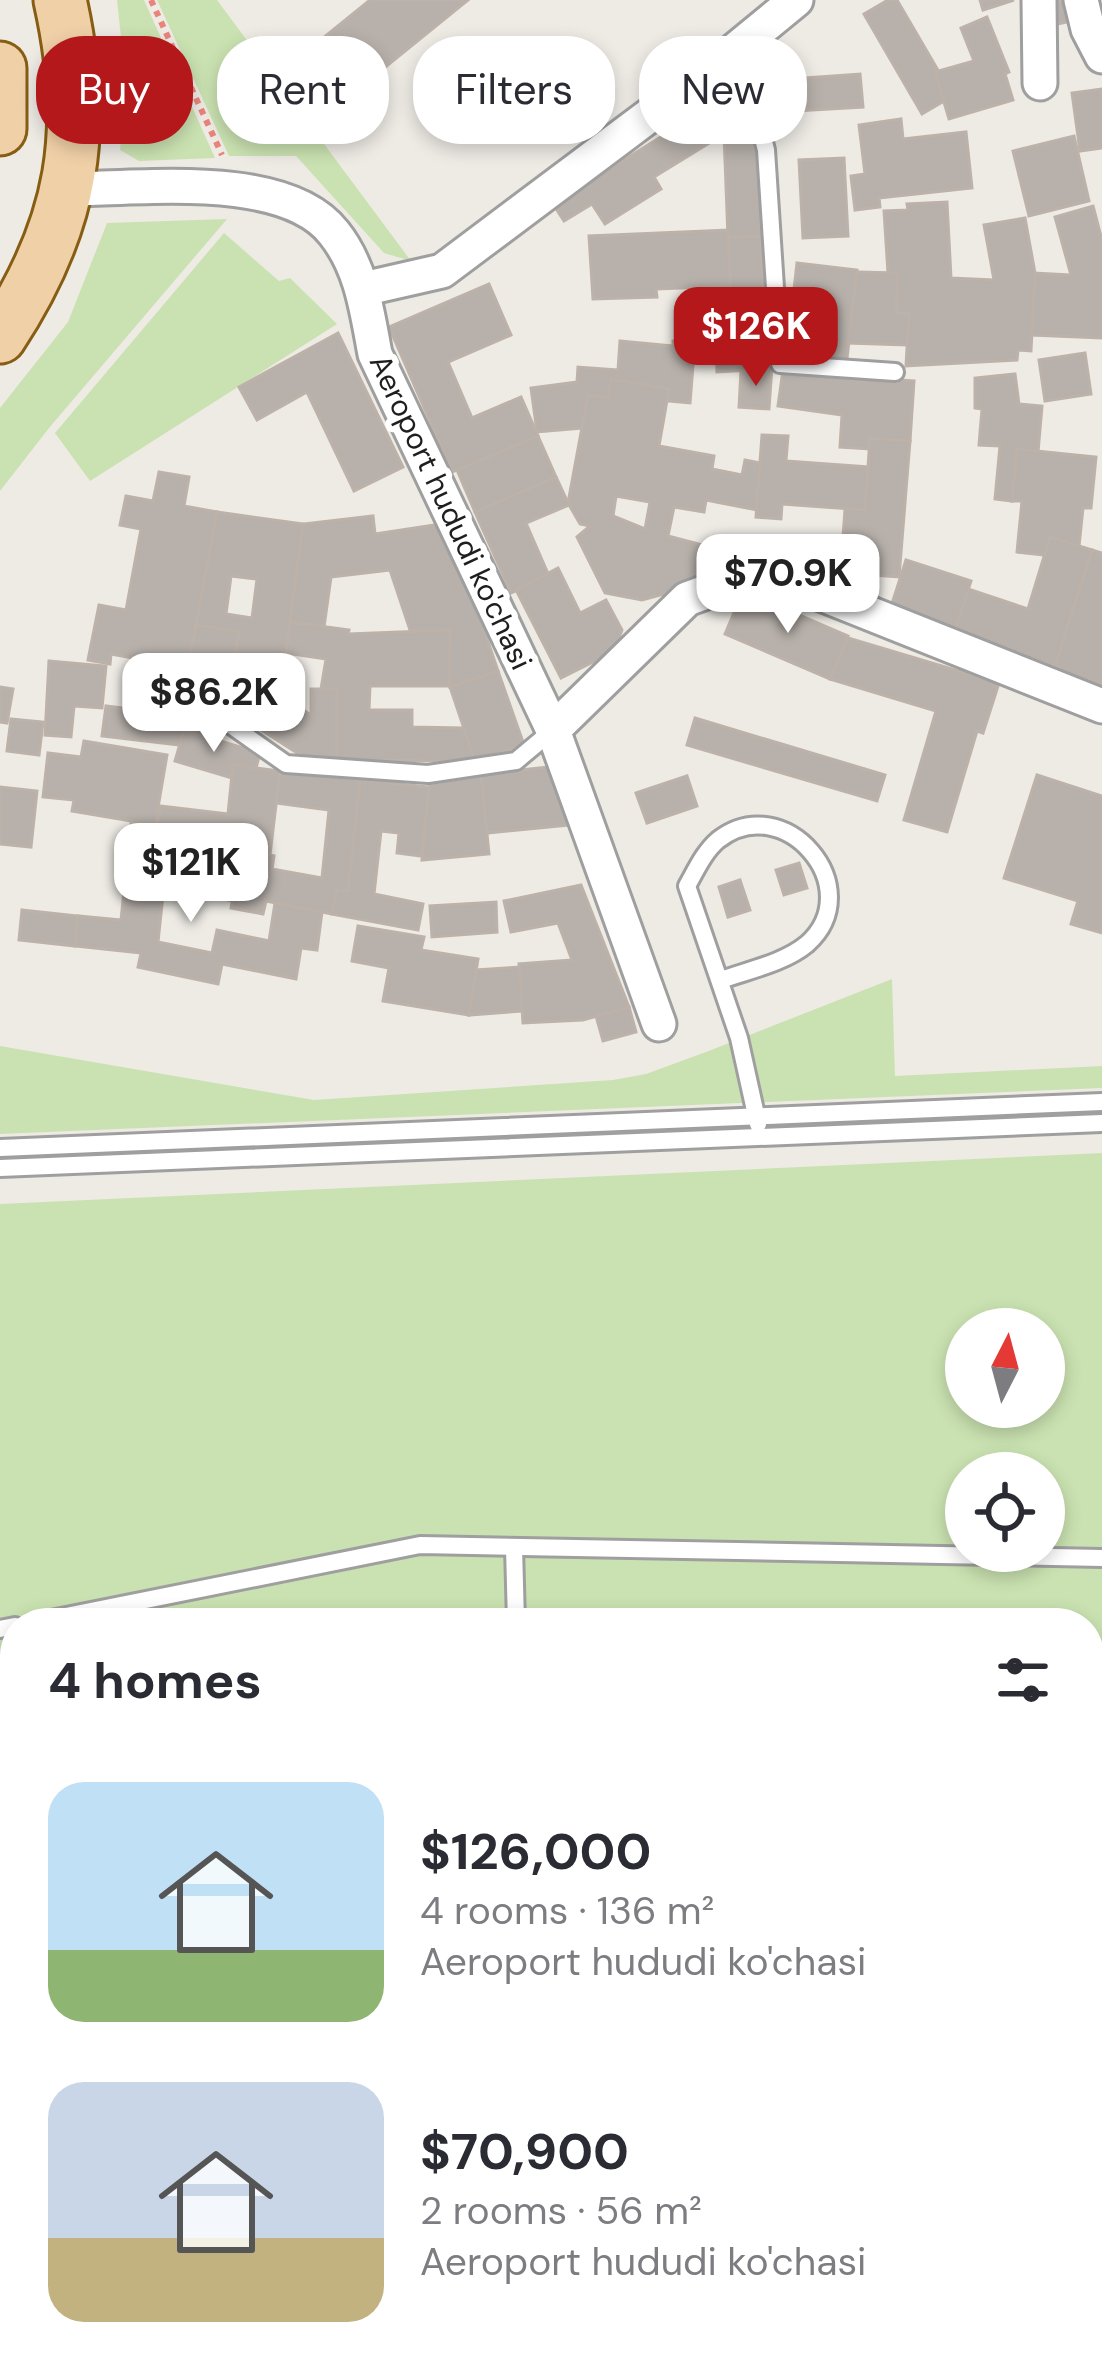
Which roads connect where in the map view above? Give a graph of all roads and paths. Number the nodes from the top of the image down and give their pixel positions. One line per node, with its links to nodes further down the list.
1 (60, 0): 13 (main road)
2 (151, 0): 14 (path)
3 (796, 0): 6 (street)
4 (1039, 0): 9 (street)
5 (1081, 0): 7 (street)
6 (752, 36)
7 (1102, 56)
8 (0, 68): 11 (main road)
9 (1040, 83)
10 (639, 123): 15 (street)
11 (0, 129)
12 (764, 144): 17 (lane)
13 (68, 189): 14 (street, Aeroport hududi ko'chasi); 16 (main road)
14 (238, 189): 15 (street, Aeroport hududi ko'chasi)
15 (363, 289): 20 (street, Aeroport hududi ko'chasi)
16 (0, 337)
17 (895, 373)
18 (1102, 706): 20 (street)
19 (232, 726): 20 (lane)
20 (553, 730): 22 (street, Aeroport hududi ko'chasi)
21 (721, 980): 21 (lane); 24 (lane)
22 (658, 1024)
23 (1102, 1102): 24 (lane)
24 (758, 1116): 26 (lane); 27 (lane)
25 (1102, 1124): 26 (lane)
26 (759, 1137): 28 (lane)
27 (0, 1148)
28 (0, 1168)
29 (514, 1547): 30 (lane); 31 (lane); 32 (lane)
30 (1102, 1558)
31 (106, 1608)
32 (516, 1608)

